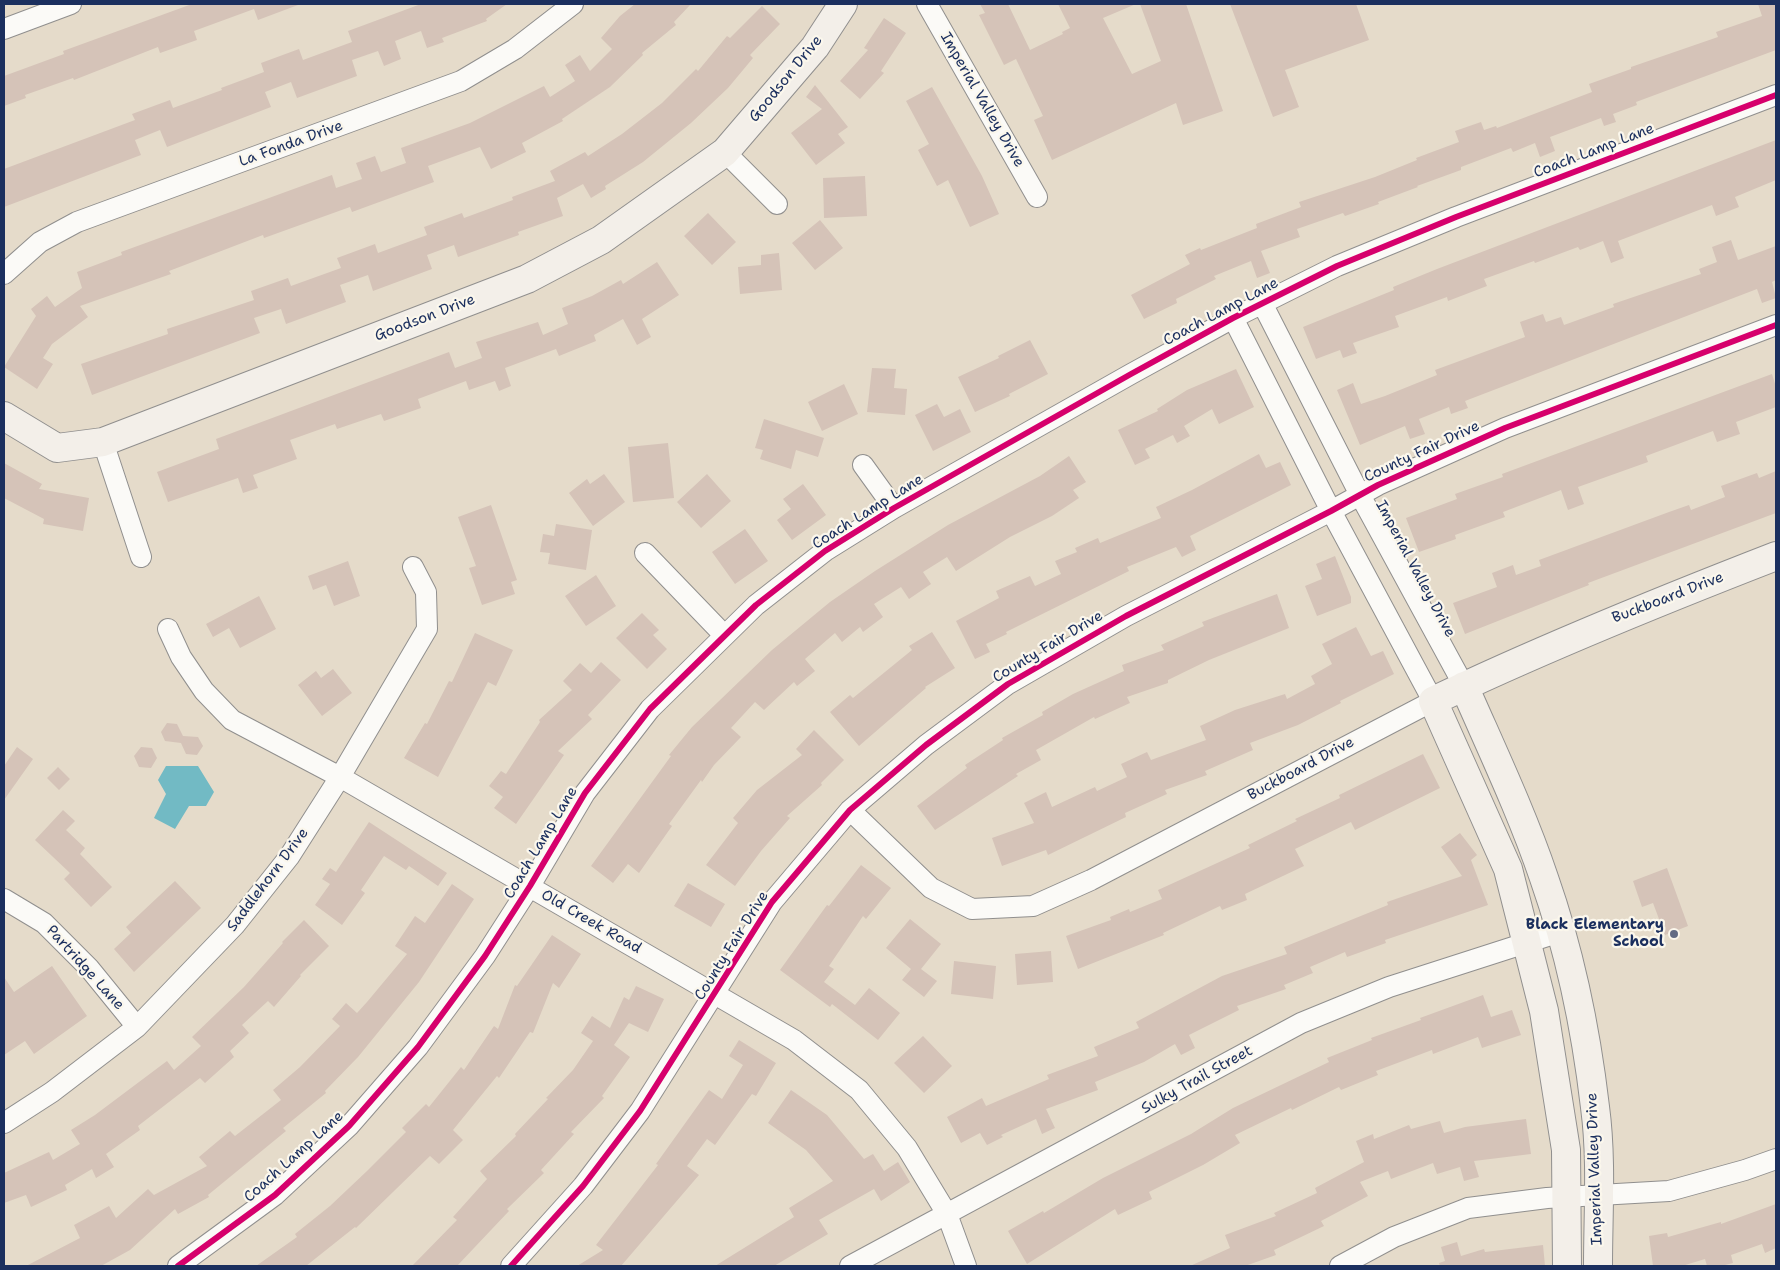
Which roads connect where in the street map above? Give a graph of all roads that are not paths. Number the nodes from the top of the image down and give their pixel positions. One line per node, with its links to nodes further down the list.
1 (71, 4): 5 (street)
2 (574, 4): 10 (street, La Fonda Drive)
3 (843, 4): 7 (street, Goodson Drive)
4 (927, 4): 8 (street, Imperial Valley Drive)
5 (4, 29)
6 (1776, 95): 11 (street, Coach Lamp Lane)
7 (725, 152): 9 (street); 15 (street, Goodson Drive)
8 (1037, 197)
9 (777, 204)
10 (4, 274)
11 (1262, 303): 12 (street, Coach Lamp Lane); 17 (street, Imperial Valley Drive)
12 (1233, 318): 18 (street, Coach Lamp Lane); 19 (street, Imperial Valley Drive)
13 (1776, 325): 17 (street, County Fair Drive)
14 (4, 416): 15 (street)
15 (103, 442): 22 (street)
16 (863, 465): 18 (street, Coach Lamp Lane)
17 (1360, 495): 19 (street, County Fair Drive); 26 (street, Imperial Valley Drive)
18 (894, 508): 25 (street, Coach Lamp Lane)
19 (1331, 511): 27 (street, Imperial Valley Drive); 29 (street, County Fair Drive)
20 (645, 553): 25 (street)
21 (1776, 556): 26 (street, Buckboard Drive)
22 (141, 557)
23 (413, 567): 28 (street, Saddlehorn Drive)
24 (168, 629): 28 (street, Old Creek Road)
25 (724, 636): 30 (street, Coach Lamp Lane)
26 (1464, 686): 27 (street, Buckboard Drive); 32 (street, Imperial Valley Drive)
27 (1433, 701): 29 (street, Buckboard Drive); 33 (street, Imperial Valley Drive)
28 (340, 777): 30 (street, Old Creek Road); 35 (street, Saddlehorn Drive)
29 (850, 810): 34 (street, County Fair Drive)
30 (530, 886): 34 (street, Old Creek Road); 41 (street, Coach Lamp Lane)
31 (4, 899): 35 (street, Partridge Lane)
32 (1560, 932): 33 (street, Sulky Trail Street); 38 (street, Imperial Valley Drive)
33 (1527, 943): 39 (street, Imperial Valley Drive); 40 (street, Sulky Trail Street)
34 (715, 995): 40 (street, Old Creek Road); 42 (street, County Fair Drive)
35 (137, 1027): 36 (street, Saddlehorn Drive)
36 (4, 1123)
37 (1776, 1159): 38 (street)
38 (1598, 1196): 39 (street); 47 (street, Imperial Valley Drive)
39 (1566, 1198): 45 (street); 46 (street, Imperial Valley Drive)
40 (947, 1214): 43 (street, Sulky Trail Street); 44 (street, Old Creek Road)
41 (188, 1264)
42 (511, 1266)
43 (850, 1266)
44 (966, 1266)
45 (1340, 1266)
46 (1566, 1266)
47 (1598, 1266)

